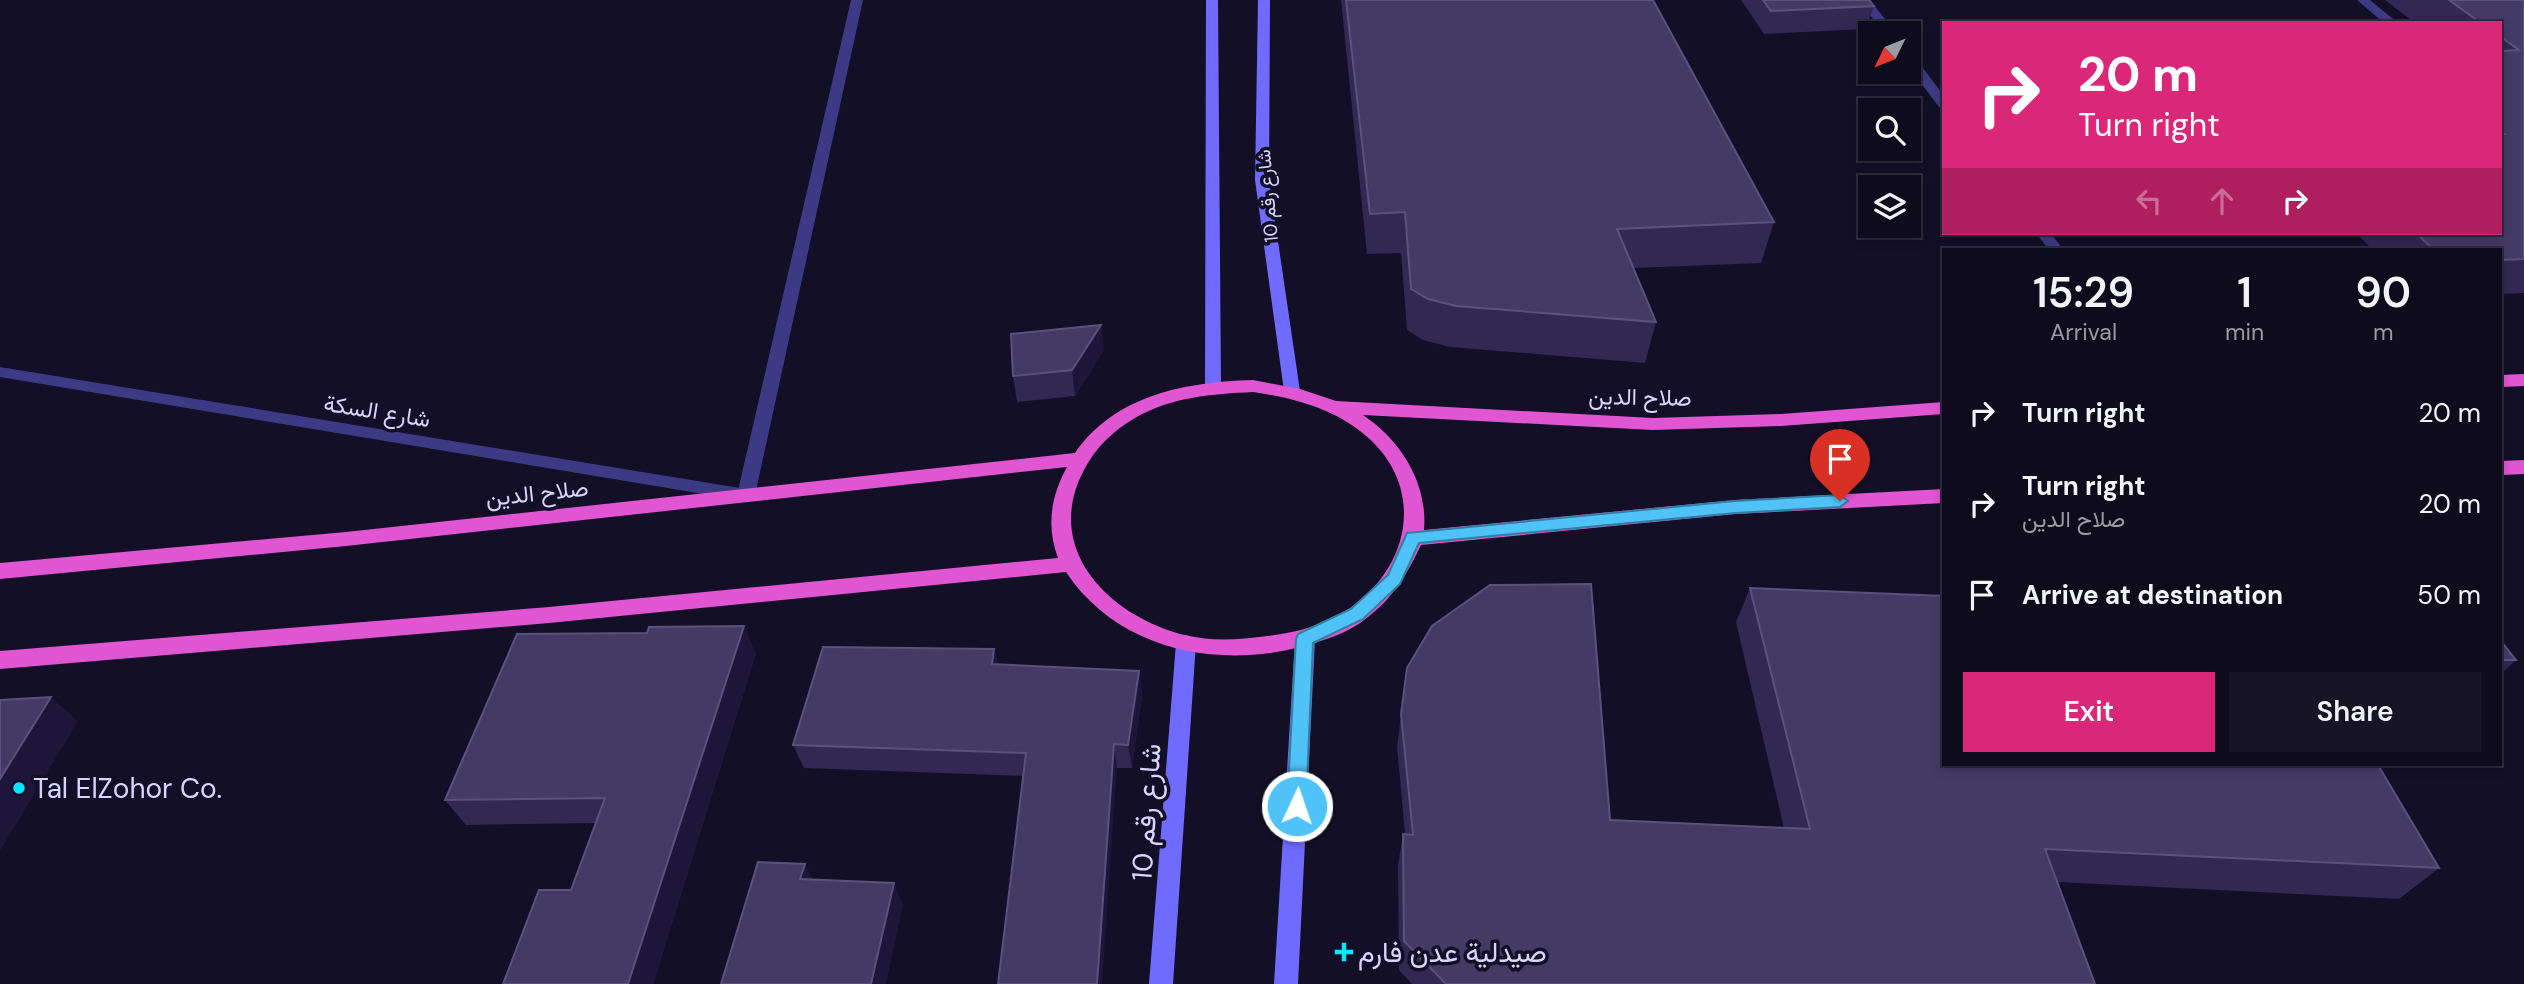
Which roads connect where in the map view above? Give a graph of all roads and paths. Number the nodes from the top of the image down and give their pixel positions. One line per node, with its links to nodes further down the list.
1 (857, 0): 20 (street)
2 (1212, 0): 13 (main road)
3 (1264, 0): 14 (main road, شارع رقم 10)
4 (1864, 0): 6 (street)
5 (2363, 0): 7 (street)
6 (1881, 21)
7 (2389, 21)
8 (1922, 75): 9 (street)
9 (1942, 101)
10 (0, 372): 20 (street, شارع السكة)
11 (2524, 380): 12 (highway)
12 (2502, 381)
13 (1213, 387): 14 (highway); 17 (highway)
14 (1292, 391): 15 (highway)
15 (1334, 406): 16 (highway, صلاح الدين); 22 (highway)
16 (1942, 408)
17 (1079, 459): 20 (highway, صلاح الدين); 23 (highway)
18 (2524, 467): 19 (highway)
19 (2502, 468)
20 (746, 495): 24 (highway, صلاح الدين)
21 (1942, 496): 22 (highway)
22 (1413, 538): 25 (highway)
23 (1073, 564): 26 (highway); 27 (highway)
24 (0, 571)
25 (1305, 639): 26 (highway); 29 (main road)
26 (1186, 643): 28 (main road, شارع رقم 10)
27 (0, 660)
28 (1161, 984)
29 (1286, 984)

